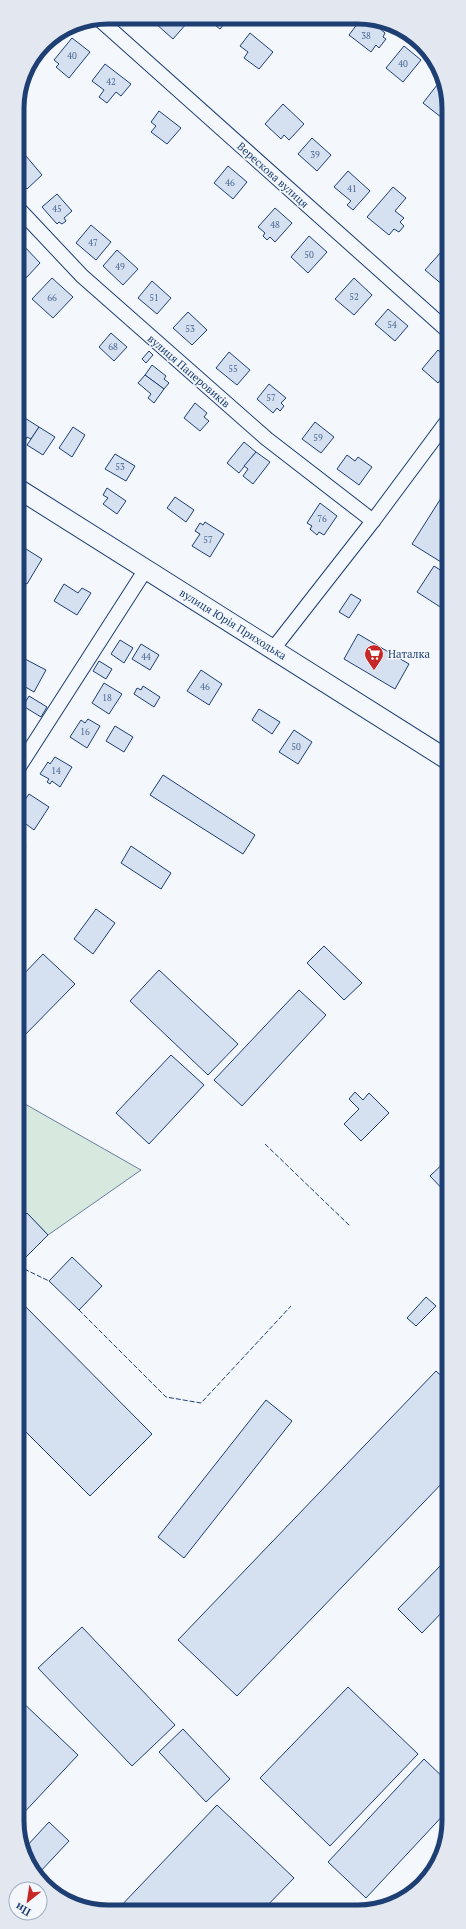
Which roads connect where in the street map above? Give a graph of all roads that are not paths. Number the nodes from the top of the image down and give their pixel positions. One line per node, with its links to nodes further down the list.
1 (105, 24): 3 (street, Верескова вулиця)
2 (24, 215): 6 (street, вулиця Паперовиків)
3 (442, 326)
4 (442, 428): 6 (street)
5 (24, 492): 7 (street, вулиця Юрія Приходька)
6 (373, 521): 8 (street)
7 (146, 569): 8 (street, вулиця Юрія Приходька); 10 (street)
8 (272, 649): 9 (street, вулиця Юрія Приходька)
9 (442, 756)
10 (24, 759)

